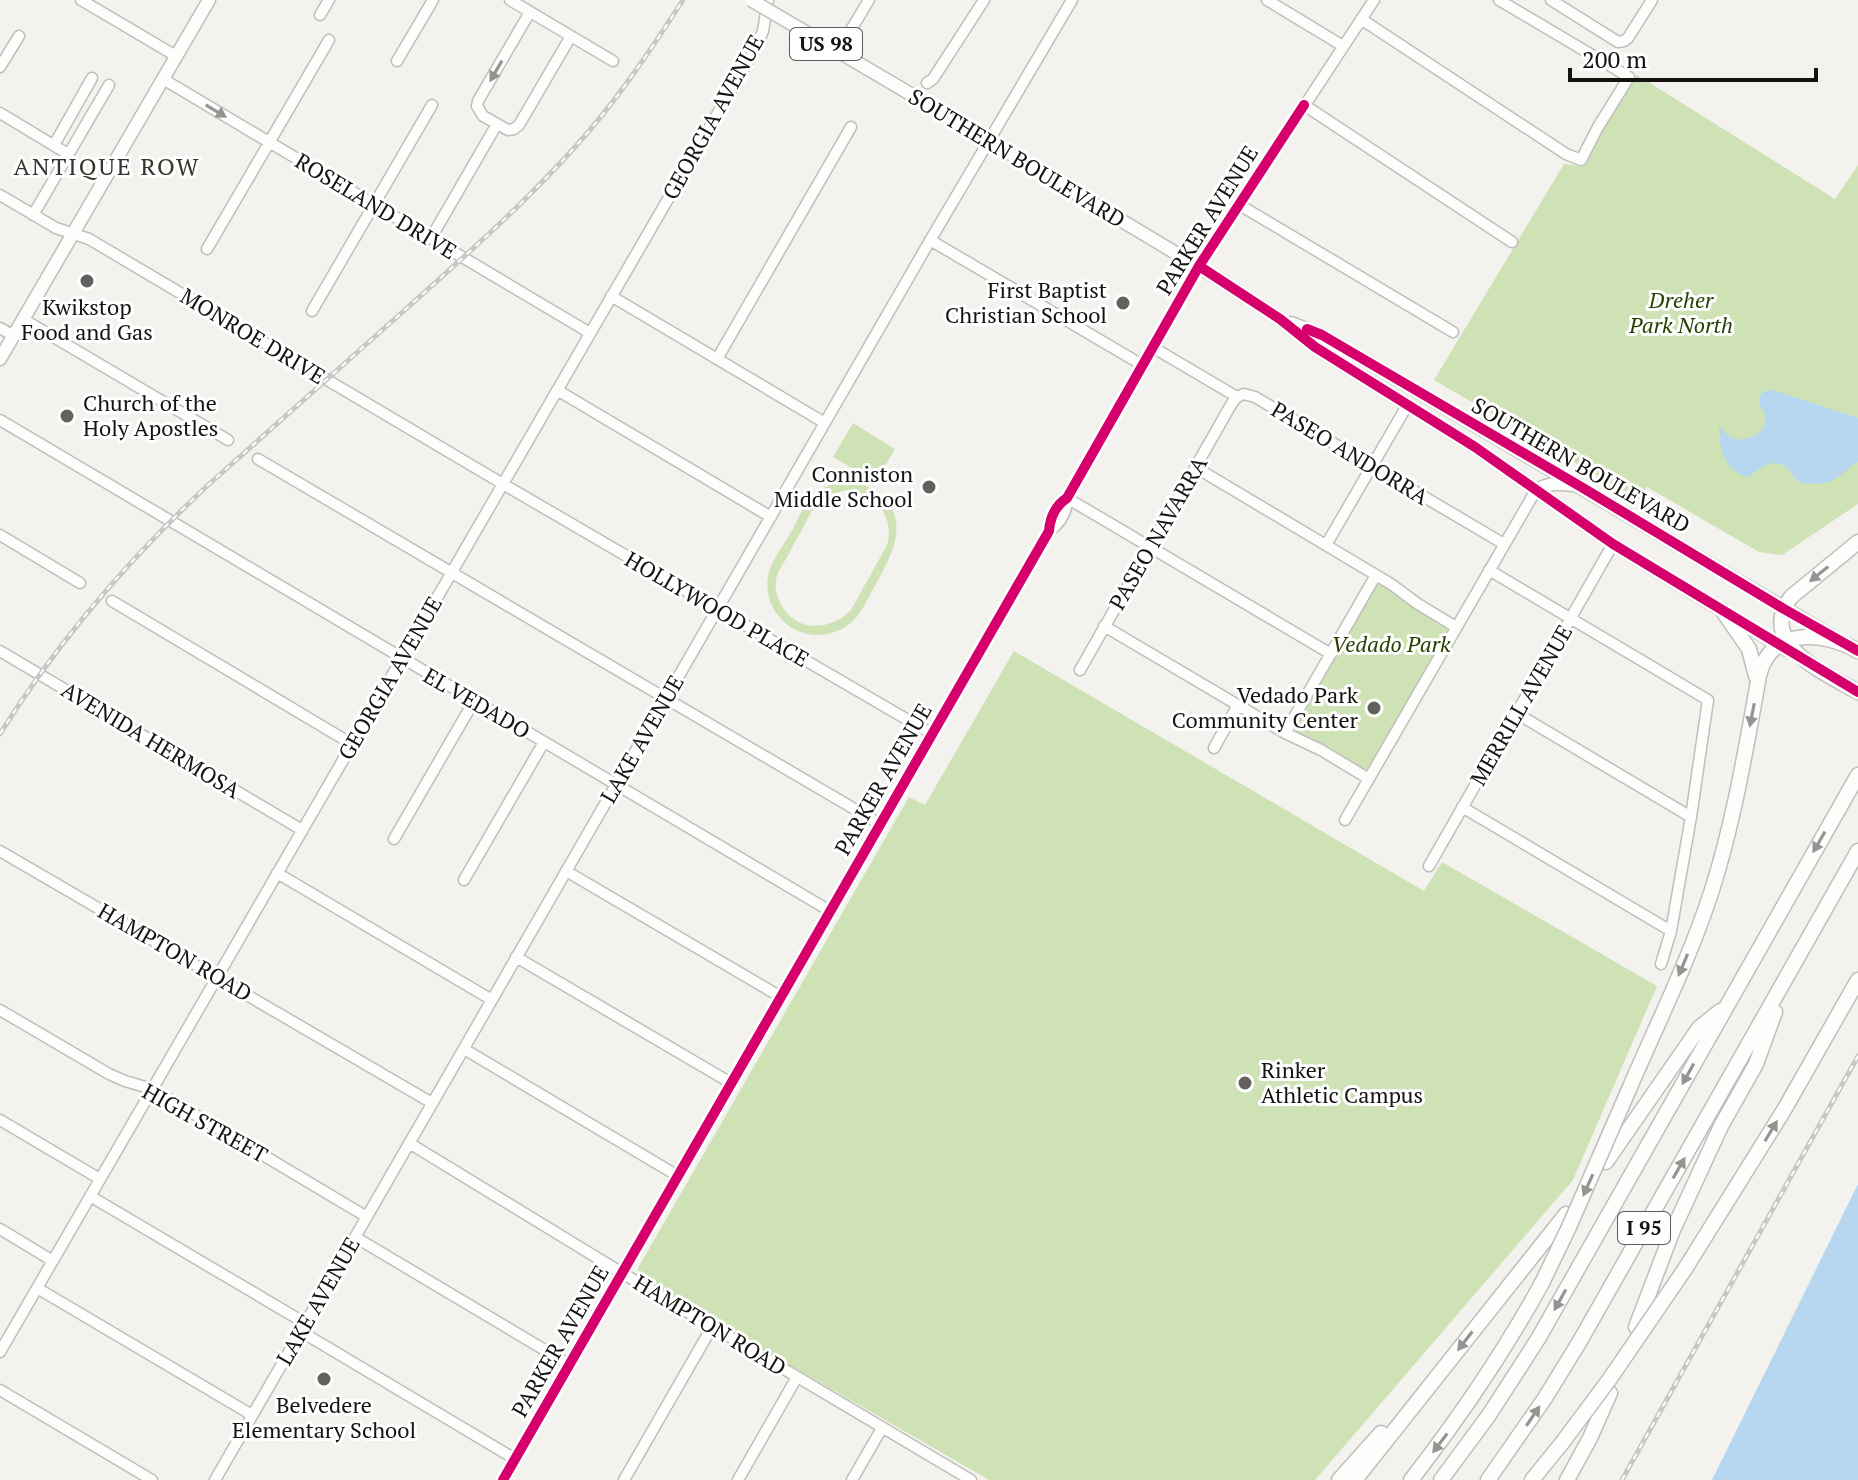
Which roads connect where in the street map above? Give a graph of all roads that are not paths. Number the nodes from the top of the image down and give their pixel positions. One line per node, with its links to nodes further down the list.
1 (81, 0): 24 (street)
2 (209, 0): 24 (main road)
3 (329, 0): 17 (street)
4 (433, 0): 25 (street)
5 (510, 0): 16 (street)
6 (751, 0): 37 (main road, SOUTHERN BOULEVARD / US 98, bridge)
7 (768, 0): 51 (street, GEORGIA AVENUE)
8 (869, 0): 21 (street)
9 (984, 0): 30 (street)
10 (1072, 0): 37 (street, LAKE AVENUE)
11 (1267, 0): 23 (street)
12 (1374, 0): 18 (street, PARKER AVENUE)
13 (1499, 0): 18 (street)
14 (1551, 0): 15 (street)
15 (1652, 0)
16 (530, 12): 20 (street); 35 (street, one-way to 35)
17 (320, 15)
18 (1361, 19): 23 (street, PARKER AVENUE)
19 (19, 36): 27 (street)
20 (571, 36): 26 (street); 35 (street)
21 (846, 38)
22 (329, 40): 38 (street)
23 (1343, 46): 33 (street, PARKER AVENUE)
24 (176, 56): 29 (main road)
25 (397, 61)
26 (613, 61)
27 (0, 67)
28 (92, 78): 39 (street)
29 (163, 79): 38 (street, ROSELAND DRIVE, one-way to 38); 45 (main road)
30 (927, 83)
31 (109, 85): 40 (street)
32 (432, 105): 42 (street)
33 (1304, 105): 43 (street, PARKER AVENUE); 48 (street)
34 (0, 113): 39 (street)
35 (497, 124): 46 (street)
36 (851, 127): 61 (street)
37 (988, 141): 47 (street, LAKE AVENUE); 50 (main road, SOUTHERN BOULEVARD / US 98)
38 (269, 142): 42 (street, ROSELAND DRIVE); 49 (street)
39 (54, 145): 40 (street)
40 (68, 154): 44 (street)
41 (0, 195): 44 (street, MONROE DRIVE)
42 (374, 204): 46 (street, ROSELAND DRIVE); 52 (street)
43 (1238, 204): 50 (street, PARKER AVENUE); 56 (street)
44 (33, 215): 45 (street, MONROE DRIVE)
45 (73, 233): 53 (main road); 75 (street, MONROE DRIVE)
46 (431, 238): 57 (street, ROSELAND DRIVE)
47 (930, 240): 62 (street); 68 (street, LAKE AVENUE)
48 (1512, 242)
49 (207, 249)
50 (1199, 266): 54 (main road, SOUTHERN BOULEVARD / US 98); 59 (street, PARKER AVENUE)
51 (611, 296): 57 (street, GEORGIA AVENUE); 61 (street)
52 (312, 311)
53 (23, 319): 58 (main road); 69 (street)
54 (1280, 319): 65 (main road, SOUTHERN BOULEVARD / US 98); 66 (main road, SOUTHERN BOULEVARD / US 98)
55 (0, 328): 58 (street)
56 (1453, 332)
57 (590, 333): 63 (street, GEORGIA AVENUE)
58 (14, 336): 60 (main road)
59 (1154, 348): 62 (street, PARKER AVENUE); 64 (street, PASEO ANDORRA)
60 (0, 359)
61 (717, 359): 68 (street)
62 (1144, 366): 78 (street, PARKER AVENUE)
63 (557, 390): 75 (street, GEORGIA AVENUE); 79 (street)
64 (1237, 397): 72 (street, PASEO ANDORRA); 73 (street, PASEO NAVARRA)
65 (1408, 404): 66 (main road); 71 (main road, SOUTHERN BOULEVARD / US 98); 72 (street)
66 (1456, 414): 74 (main road, SOUTHERN BOULEVARD / US 98)
67 (0, 420): 102 (street, EL VEDADO)
68 (825, 423): 79 (street, LAKE AVENUE)
69 (228, 440)
70 (258, 459): 87 (street)
71 (1498, 463): 74 (main road); 77 (main road, SOUTHERN BOULEVARD / US 98)
72 (1371, 465): 82 (street, PASEO ANDORRA); 84 (street)
73 (1195, 467): 84 (street); 85 (street, PASEO NAVARRA)
74 (1548, 469): 76 (main road, SOUTHERN BOULEVARD / US 98)
75 (503, 484): 87 (street, GEORGIA AVENUE); 91 (street, HOLLYWOOD PLACE)
76 (1583, 488): 77 (main road); 92 (main road, SOUTHERN BOULEVARD / US 98)
77 (1536, 490): 82 (street); 83 (main road, SOUTHERN BOULEVARD / US 98)
78 (1067, 498): 85 (street); 111 (street, PARKER AVENUE)
79 (771, 517): 91 (street, LAKE AVENUE)
80 (0, 535): 89 (street)
81 (1858, 542): 92 (highway, one-way to 92)
82 (1504, 544): 86 (street)
83 (1613, 544): 93 (main road, SOUTHERN BOULEVARD / US 98); 94 (street, MERRILL AVENUE)
84 (1326, 545): 88 (street)
85 (1150, 547): 95 (street, PASEO NAVARRA); 101 (street)
86 (1489, 570): 94 (street); 96 (street)
87 (451, 572): 102 (street, GEORGIA AVENUE); 106 (street)
88 (1376, 575): 96 (street); 101 (street)
89 (80, 583)
90 (112, 601): 113 (street)
91 (717, 609): 106 (street, LAKE AVENUE); 111 (street, HOLLYWOOD PLACE)
92 (1784, 609): 97 (highway); 98 (main road, SOUTHERN BOULEVARD / US 98)
93 (1722, 610): 97 (main road, SOUTHERN BOULEVARD / US 98); 104 (highway)
94 (1570, 619): 109 (street, MERRILL AVENUE); 119 (street)
95 (1104, 626): 103 (street, PASEO NAVARRA); 108 (street)
96 (1456, 627): 116 (street)
97 (1782, 642): 98 (highway); 104 (highway); 105 (highway)
98 (1844, 643): 100 (highway, SOUTHERN BOULEVARD / US 98)
99 (0, 651): 122 (street, AVENIDA HERMOSA)
100 (1858, 651)
101 (1331, 654): 110 (street)
102 (401, 659): 107 (street, EL VEDADO); 113 (street, GEORGIA AVENUE)
103 (1080, 670)
104 (1757, 685): 179 (highway, one-way to 179, bridge)
105 (1858, 692)
106 (666, 698): 117 (street, LAKE AVENUE); 121 (street)
107 (474, 701): 112 (street, EL VEDADO); 123 (street)
108 (1238, 705): 110 (street); 114 (street)
109 (1516, 713): 118 (street, MERRILL AVENUE); 119 (street)
110 (1285, 733): 116 (street)
111 (932, 734): 121 (street, PARKER AVENUE)
112 (544, 742): 117 (street, EL VEDADO); 129 (street)
113 (352, 744): 122 (street, GEORGIA AVENUE)
114 (1214, 748)
115 (1858, 775): 139 (highway, I 95, one-way to 139)
116 (1369, 779): 120 (street)
117 (616, 784): 127 (street, LAKE AVENUE); 130 (street, EL VEDADO)
118 (1462, 807): 126 (street, MERRILL AVENUE); 131 (street)
119 (1691, 817): 131 (street)
120 (1345, 820)
121 (880, 824): 130 (street, PARKER AVENUE)
122 (302, 830): 128 (street, GEORGIA AVENUE)
123 (394, 839)
124 (0, 851): 135 (street, HAMPTON ROAD)
125 (1858, 851): 134 (highway, I 95)
126 (1429, 866)
127 (566, 871): 132 (street, LAKE AVENUE); 137 (street)
128 (277, 873): 135 (street, GEORGIA AVENUE); 138 (street)
129 (464, 880)
130 (830, 911): 137 (street, PARKER AVENUE)
131 (1671, 931): 133 (street)
132 (516, 957): 138 (street, LAKE AVENUE); 142 (street)
133 (1661, 964)
134 (1791, 970): 160 (highway); 181 (highway, I 95, one-way to 134)
135 (217, 977): 143 (street, GEORGIA AVENUE); 144 (street, HAMPTON ROAD)
136 (1858, 980): 182 (highway, one-way to 136, bridge)
137 (781, 997): 142 (street, PARKER AVENUE)
138 (492, 1000): 141 (street, LAKE AVENUE)
139 (1726, 1006): 147 (highway); 180 (highway, I 95, one-way to 180)
140 (0, 1010): 143 (street, HIGH STREET)
141 (464, 1049): 144 (street, LAKE AVENUE); 148 (street)
142 (731, 1083): 148 (street, PARKER AVENUE)
143 (152, 1089): 149 (street, GEORGIA AVENUE); 152 (street, HIGH STREET)
144 (432, 1103): 146 (street, LAKE AVENUE)
145 (0, 1120): 149 (street)
146 (409, 1143): 152 (street, LAKE AVENUE); 156 (street, HAMPTON ROAD)
147 (1606, 1162)
148 (678, 1176): 156 (street, PARKER AVENUE)
149 (100, 1179): 150 (street, GEORGIA AVENUE)
150 (90, 1196): 155 (street, GEORGIA AVENUE); 158 (street)
151 (1566, 1214): 164 (highway, one-way to 164)
152 (367, 1217): 154 (street, LAKE AVENUE)
153 (0, 1229): 155 (street)
154 (355, 1237): 158 (street, LAKE AVENUE); 162 (street)
155 (53, 1261): 157 (street, GEORGIA AVENUE)
156 (622, 1273): 159 (street, HAMPTON ROAD); 162 (street, PARKER AVENUE)
157 (37, 1288): 161 (street, GEORGIA AVENUE); 167 (street)
158 (303, 1327): 167 (street, LAKE AVENUE); 169 (street)
159 (712, 1327): 163 (street, HAMPTON ROAD); 174 (street)
160 (1636, 1327)
161 (2, 1344)
162 (570, 1365): 169 (street, PARKER AVENUE)
163 (797, 1377): 168 (street, HAMPTON ROAD); 175 (street)
164 (1430, 1385): 177 (highway); 178 (highway)
165 (0, 1390): 171 (street)
166 (1610, 1393): 183 (highway)
167 (252, 1415): 172 (street, LAKE AVENUE)
168 (882, 1428): 170 (street, HAMPTON ROAD); 176 (street)
169 (515, 1459): 173 (street, PARKER AVENUE)
170 (968, 1479)
171 (152, 1480)
172 (215, 1480)
173 (503, 1480)
174 (624, 1480)
175 (738, 1480)
176 (852, 1480)
177 (1339, 1480)
178 (1355, 1480)
179 (1411, 1480)
180 (1441, 1480)
181 (1488, 1480)
182 (1532, 1480)
183 (1567, 1480)

